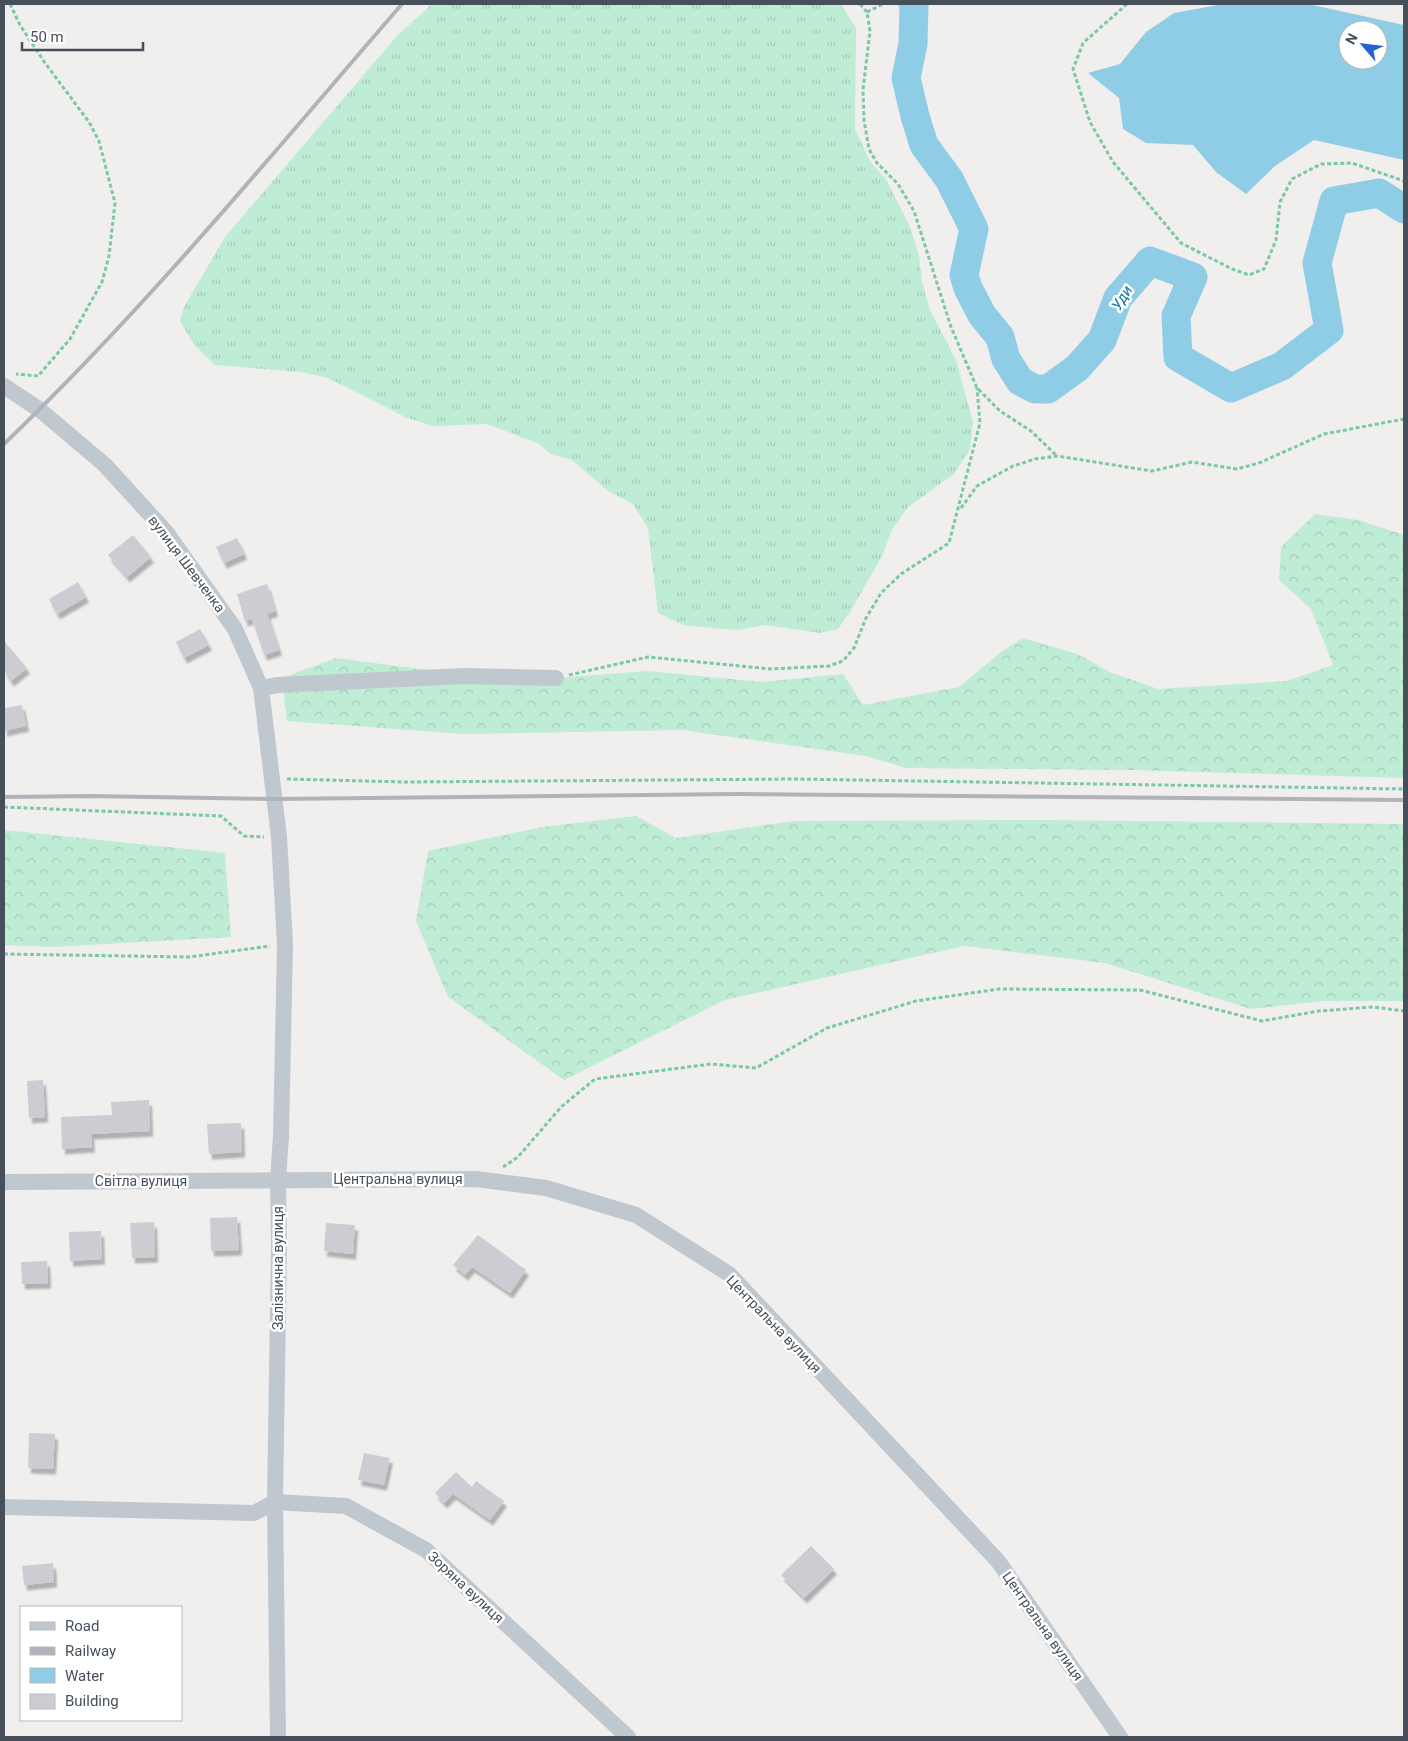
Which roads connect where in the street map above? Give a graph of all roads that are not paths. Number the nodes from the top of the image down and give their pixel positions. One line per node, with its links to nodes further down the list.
1 (7, 381): 3 (street, вулиця Шевченка)
2 (556, 678): 3 (street)
3 (261, 688): 4 (street, вулиця Шевченка)
4 (275, 800): 5 (street, Залізнична вулиця)
5 (278, 1180): 6 (street, Світла вулиця); 7 (street, Залізнична вулиця); 11 (street, Центральна вулиця)
6 (4, 1182)
7 (275, 1502): 8 (street, Зоряна вулиця); 9 (street, Залізнична вулиця); 10 (street, Зоряна вулиця)
8 (4, 1507)
9 (278, 1737)
10 (628, 1737)
11 (1120, 1737)

